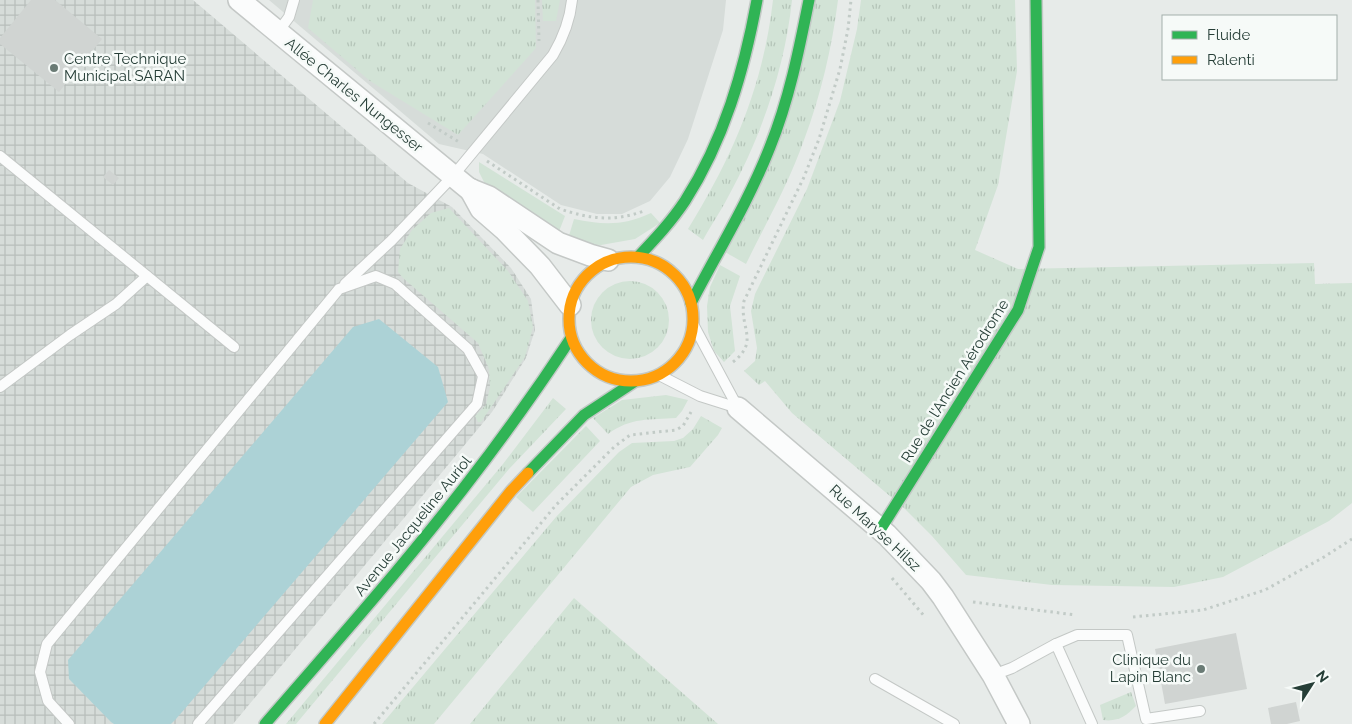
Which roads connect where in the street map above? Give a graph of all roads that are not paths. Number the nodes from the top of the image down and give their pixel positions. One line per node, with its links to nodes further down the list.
1 (239, 0): 7 (street, Allée Charles Nungesser)
2 (294, 0): 7 (lane)
3 (572, 0): 9 (lane)
4 (757, 0): 10 (main road)
5 (809, 0): 14 (main road)
6 (1036, 0): 23 (main road, Rue de l'Ancien Aérodrome)
7 (278, 32): 9 (street, Allée Charles Nungesser)
8 (0, 156): 12 (lane)
9 (461, 182): 11 (street, Allée Charles Nungesser); 13 (lane); 15 (street, Allée Charles Nungesser)
10 (638, 256): 11 (main road); 14 (main road)
11 (608, 260): 15 (main road)
12 (147, 276): 18 (lane); 21 (lane)
13 (340, 289): 29 (lane); 30 (lane)
14 (692, 303): 16 (main road)
15 (570, 304): 17 (main road)
16 (693, 324): 19 (main road); 22 (lane)
17 (571, 338): 20 (main road); 31 (main road, Avenue Jacqueline Auriol)
18 (234, 347)
19 (659, 375): 20 (main road); 22 (lane)
20 (634, 382): 32 (main road)
21 (0, 386)
22 (738, 408): 23 (street, Rue Maryse Hilsz)
23 (880, 530): 25 (street, Rue Maryse Hilsz)
24 (1056, 644): 25 (lane); 27 (lane); 34 (lane)
25 (993, 675): 28 (street, Rue Maryse Hilsz)
26 (874, 679): 33 (lane)
27 (1200, 711)
28 (1018, 723)
29 (69, 724)
30 (198, 724)
31 (265, 724)
32 (325, 724)
33 (954, 724)
34 (1092, 724)

